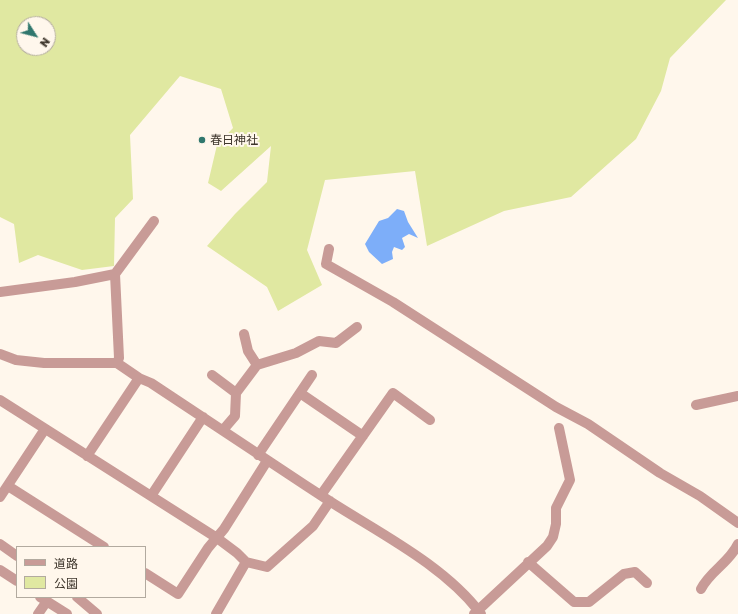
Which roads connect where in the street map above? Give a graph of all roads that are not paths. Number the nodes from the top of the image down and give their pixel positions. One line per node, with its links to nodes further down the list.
1 (154, 221): 3 (street)
2 (329, 249): 32 (street)
3 (115, 274): 4 (street); 8 (street)
4 (0, 292)
5 (357, 328): 9 (street)
6 (244, 334): 9 (street)
7 (0, 354): 8 (street)
8 (117, 363): 12 (street)
9 (257, 365): 13 (street)
10 (212, 375): 13 (street)
11 (312, 375): 14 (street)
12 (139, 378): 18 (street); 25 (street)
13 (236, 393): 22 (street)
14 (300, 393): 23 (street); 24 (street)
15 (738, 396): 17 (street)
16 (0, 400): 21 (street)
17 (696, 405)
18 (203, 417): 22 (street); 29 (street)
19 (430, 420): 23 (street)
20 (559, 428): 39 (street)
21 (45, 429): 25 (street); 27 (street)
22 (223, 430): 24 (street)
23 (363, 436): 28 (street)
24 (258, 455): 26 (street)
25 (87, 456): 29 (street)
26 (268, 461): 28 (street); 33 (street)
27 (8, 486): 30 (street); 36 (street)
28 (321, 495): 31 (street)
29 (151, 496): 33 (street)
30 (0, 498)
31 (330, 501): 38 (street); 47 (street)
32 (738, 523)
33 (217, 538): 38 (street); 41 (street)
34 (0, 544): 37 (street)
35 (738, 544): 44 (street)
36 (102, 546)
37 (16, 555)
38 (246, 562): 51 (street)
39 (528, 562): 43 (street); 47 (street)
40 (0, 570): 42 (street)
41 (146, 574)
42 (16, 580)
43 (647, 583)
44 (701, 590)
45 (78, 598): 50 (street)
46 (43, 599): 48 (street); 49 (street)
47 (478, 613)
48 (38, 614)
49 (67, 614)
50 (98, 614)
51 (216, 614)

